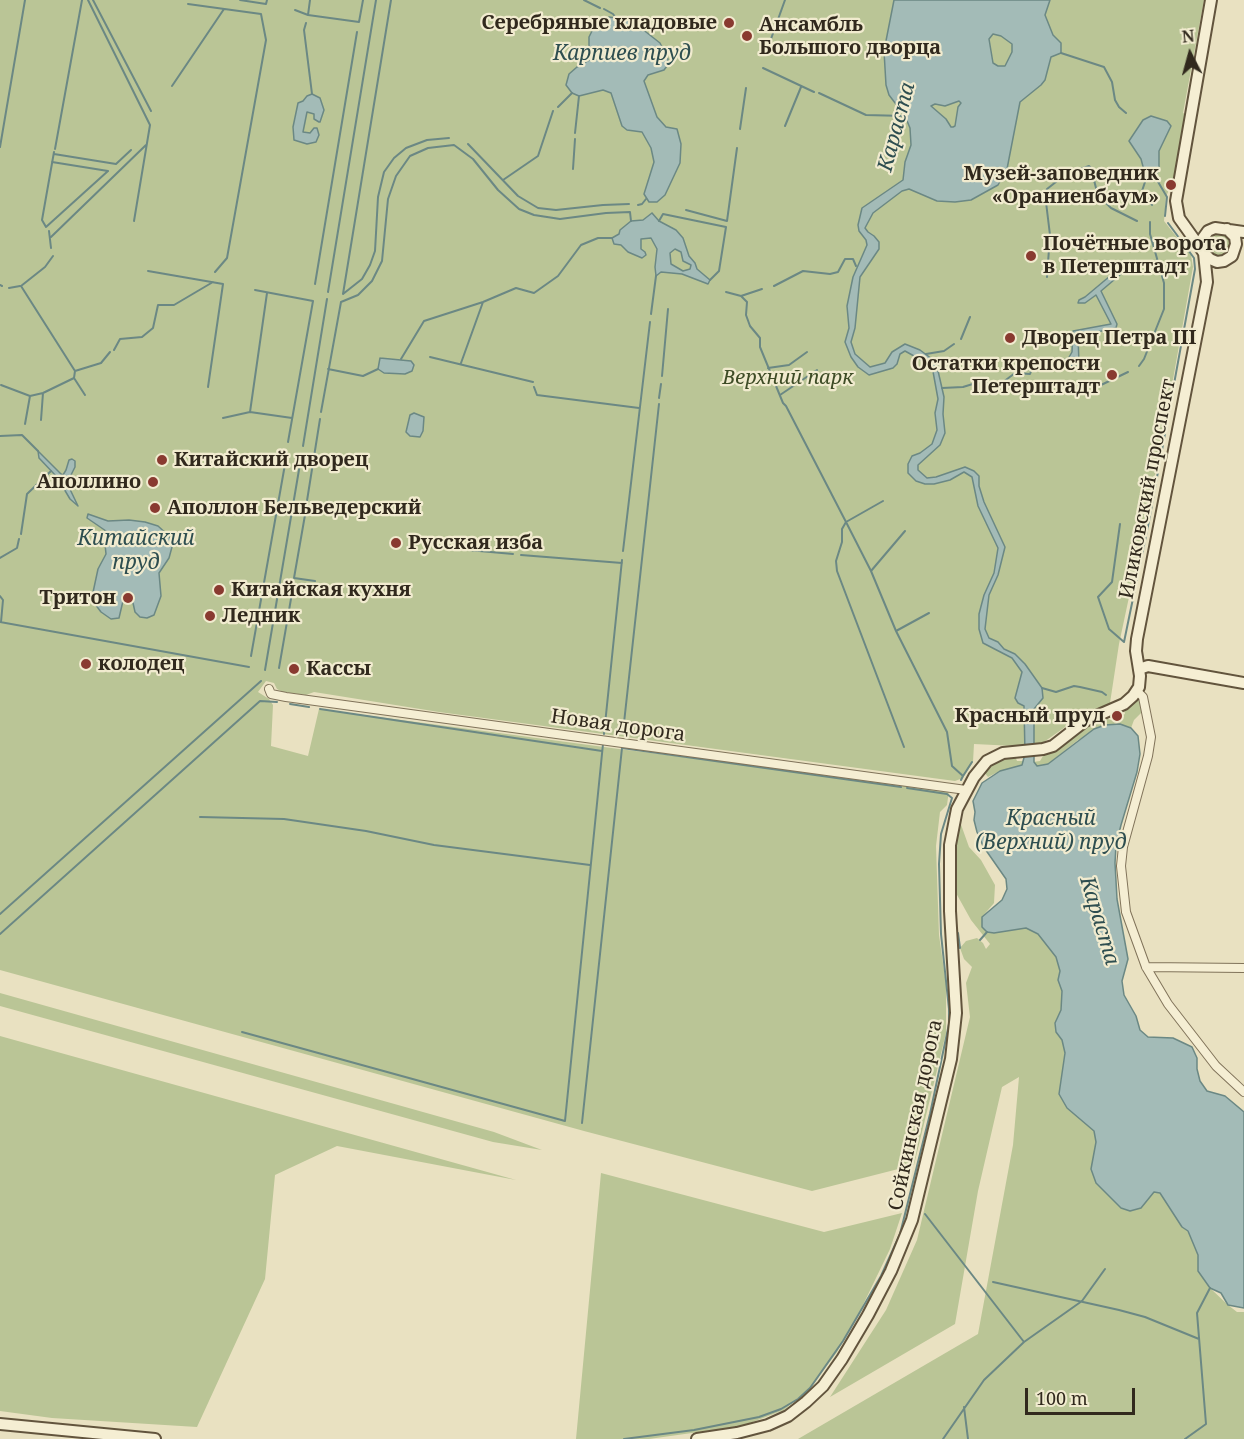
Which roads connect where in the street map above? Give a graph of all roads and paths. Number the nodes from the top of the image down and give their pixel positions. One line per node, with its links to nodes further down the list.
1 (1211, 0): 5 (main road)
2 (1224, 228): 3 (main road); 5 (main road); 6 (main road)
3 (1244, 232)
4 (1244, 250): 6 (main road)
5 (1203, 251): 6 (main road); 7 (main road, Иликовский проспект)
6 (1231, 257): 7 (main road)
7 (1207, 282): 8 (main road, Иликовский проспект)
8 (1139, 669): 9 (main road); 11 (main road, Иликовский проспект)
9 (1244, 682)
10 (269, 689): 12 (street, Новая дорога)
11 (1137, 691): 12 (main road, Сойкинская дорога); 13 (street)
12 (966, 790): 18 (main road, Сойкинская дорога)
13 (1146, 967): 14 (street); 15 (street)
14 (1244, 968)
15 (1244, 1092)
16 (0, 1424): 17 (main road)
17 (155, 1439)
18 (697, 1439)

